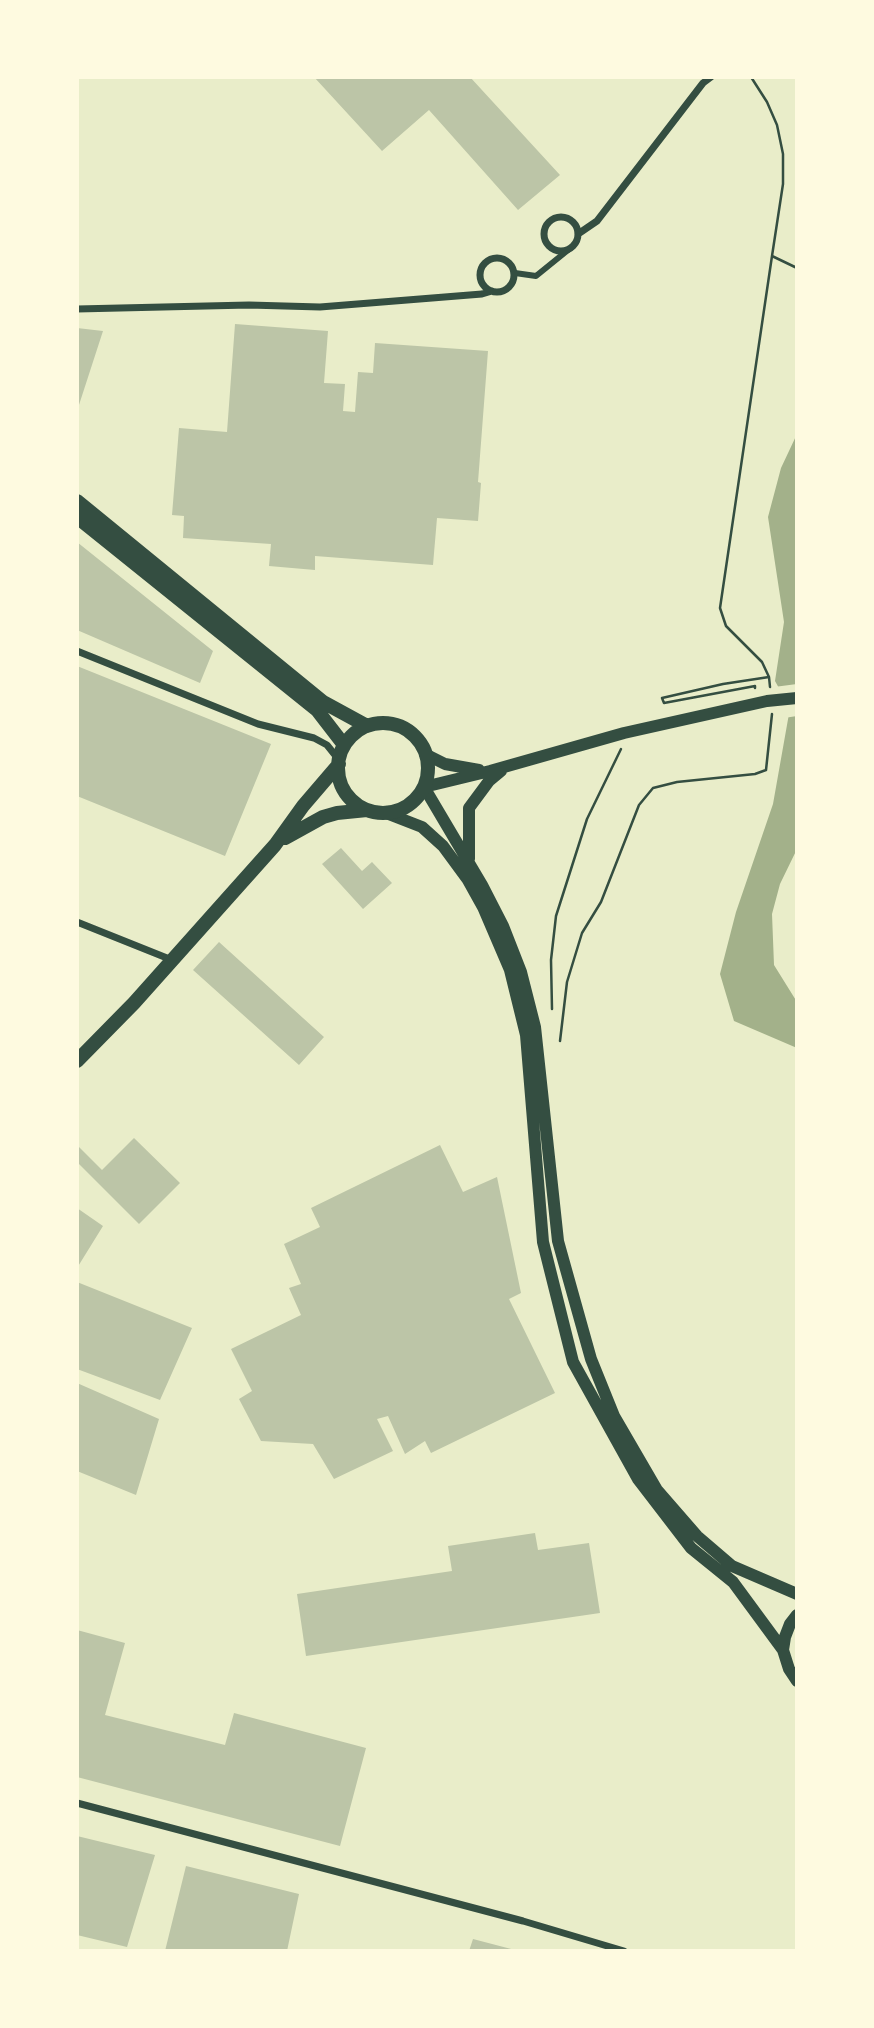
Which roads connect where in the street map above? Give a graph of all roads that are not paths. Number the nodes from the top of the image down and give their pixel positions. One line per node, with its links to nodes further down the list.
1 (711, 77): 2 (street)
2 (578, 234): 3 (street); 3 (street)
3 (572, 246): 4 (street)
4 (515, 273): 5 (street); 6 (street)
5 (480, 279): 6 (street); 7 (street)
6 (492, 291): 7 (street)
7 (464, 295): 8 (street)
8 (77, 309)
9 (77, 500): 13 (main road)
10 (77, 517): 14 (main road)
11 (77, 651): 16 (street)
12 (797, 698): 17 (street)
13 (367, 726): 14 (main road); 15 (main road)
14 (344, 746): 16 (main road)
15 (425, 754): 18 (street); 19 (main road)
16 (339, 762): 20 (main road); 22 (main road)
17 (507, 766): 18 (street); 23 (street)
18 (489, 771): 19 (street)
19 (424, 787): 21 (main road); 23 (street)
20 (369, 810): 21 (main road); 22 (main road)
21 (386, 813): 29 (street)
22 (275, 845): 25 (main road)
23 (469, 863): 27 (street)
24 (77, 922): 25 (street)
25 (172, 960): 26 (main road)
26 (77, 1061)
27 (797, 1594)
28 (797, 1615): 29 (street)
29 (783, 1650): 30 (street)
30 (796, 1683)
31 (77, 1804): 32 (street)
32 (624, 1951)

